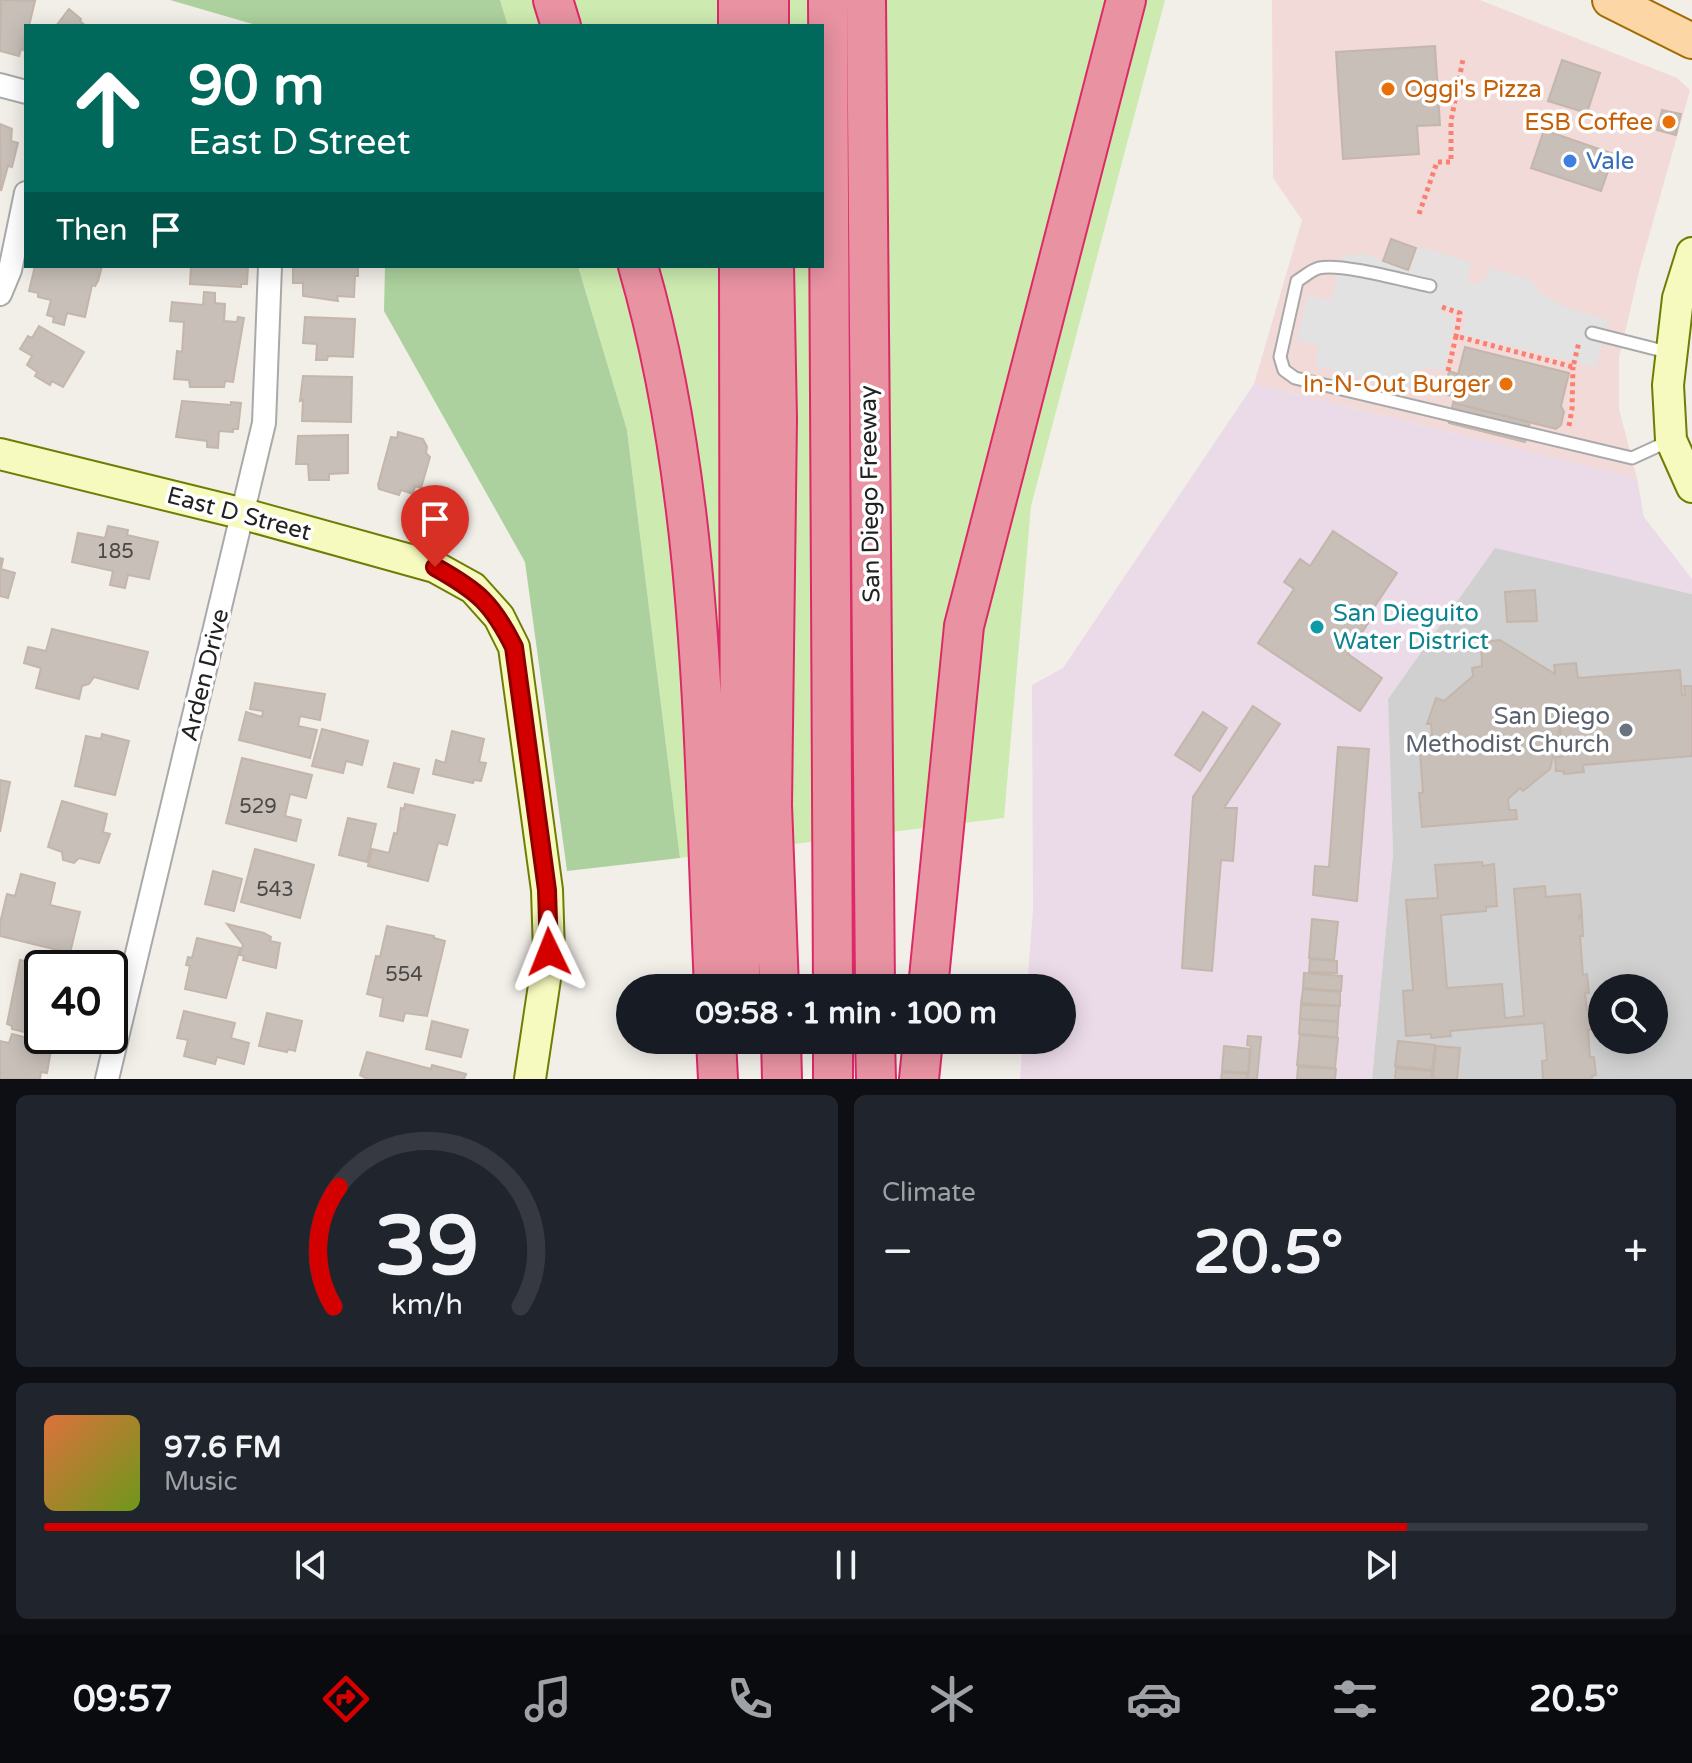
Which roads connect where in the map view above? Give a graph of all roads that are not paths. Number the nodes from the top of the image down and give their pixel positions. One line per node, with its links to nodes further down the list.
1 (553, 0): 8 (highway)
2 (738, 0): 9 (highway)
3 (769, 0): 10 (highway)
4 (828, 0): 31 (highway)
5 (866, 0): 32 (highway, San Diego Freeway)
6 (1126, 0): 33 (highway)
7 (1610, 0): 11 (main road)
8 (560, 24)
9 (738, 24)
10 (769, 24)
11 (1692, 41)
12 (0, 85): 13 (street)
13 (24, 91)
14 (24, 203): 21 (street)
15 (1692, 253): 23 (street)
16 (270, 268): 27 (street, Arden Drive)
17 (639, 268): 28 (highway)
18 (739, 268): 29 (highway)
19 (774, 268): 30 (highway)
20 (1430, 286): 24 (lane)
21 (0, 294)
22 (1587, 331): 23 (lane)
23 (1672, 353): 24 (street)
24 (1671, 440): 26 (street)
25 (0, 454): 27 (street, East D Street)
26 (1692, 487)
27 (244, 514): 40 (street, Arden Drive); 41 (street, East D Street)
28 (713, 974)
29 (740, 974)
30 (778, 974)
31 (833, 974)
32 (875, 974)
33 (929, 974)
34 (717, 1054): 42 (highway)
35 (740, 1054): 43 (highway)
36 (781, 1054): 44 (highway)
37 (833, 1054): 45 (highway)
38 (875, 1054): 46 (highway)
39 (922, 1054): 47 (highway)
40 (107, 1079)
41 (530, 1079)
42 (718, 1079)
43 (740, 1079)
44 (782, 1079)
45 (833, 1079)
46 (876, 1079)
47 (919, 1079)

